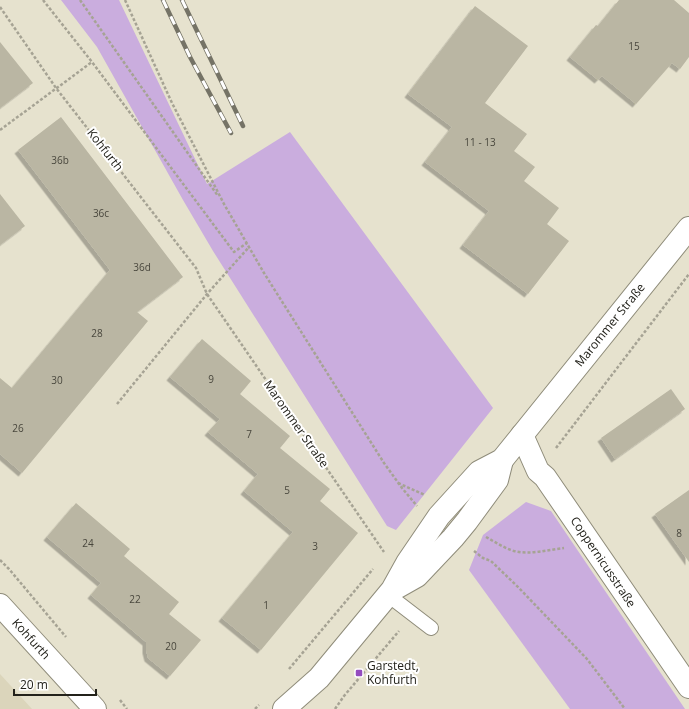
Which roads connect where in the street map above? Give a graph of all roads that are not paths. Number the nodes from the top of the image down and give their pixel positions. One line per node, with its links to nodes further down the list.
1 (689, 228): 2 (street, Marommer Straße)
2 (522, 435): 3 (street, Marommer Straße); 7 (street, Coppernicusstraße)
3 (390, 592): 5 (lane); 6 (street, Marommer Straße)
4 (0, 605): 8 (street, Kohfurth)
5 (431, 628)
6 (319, 678): 9 (street, Marommer Straße); 10 (street, Marommer Straße)
7 (689, 687)
8 (95, 709)
9 (284, 709)
10 (301, 709)

